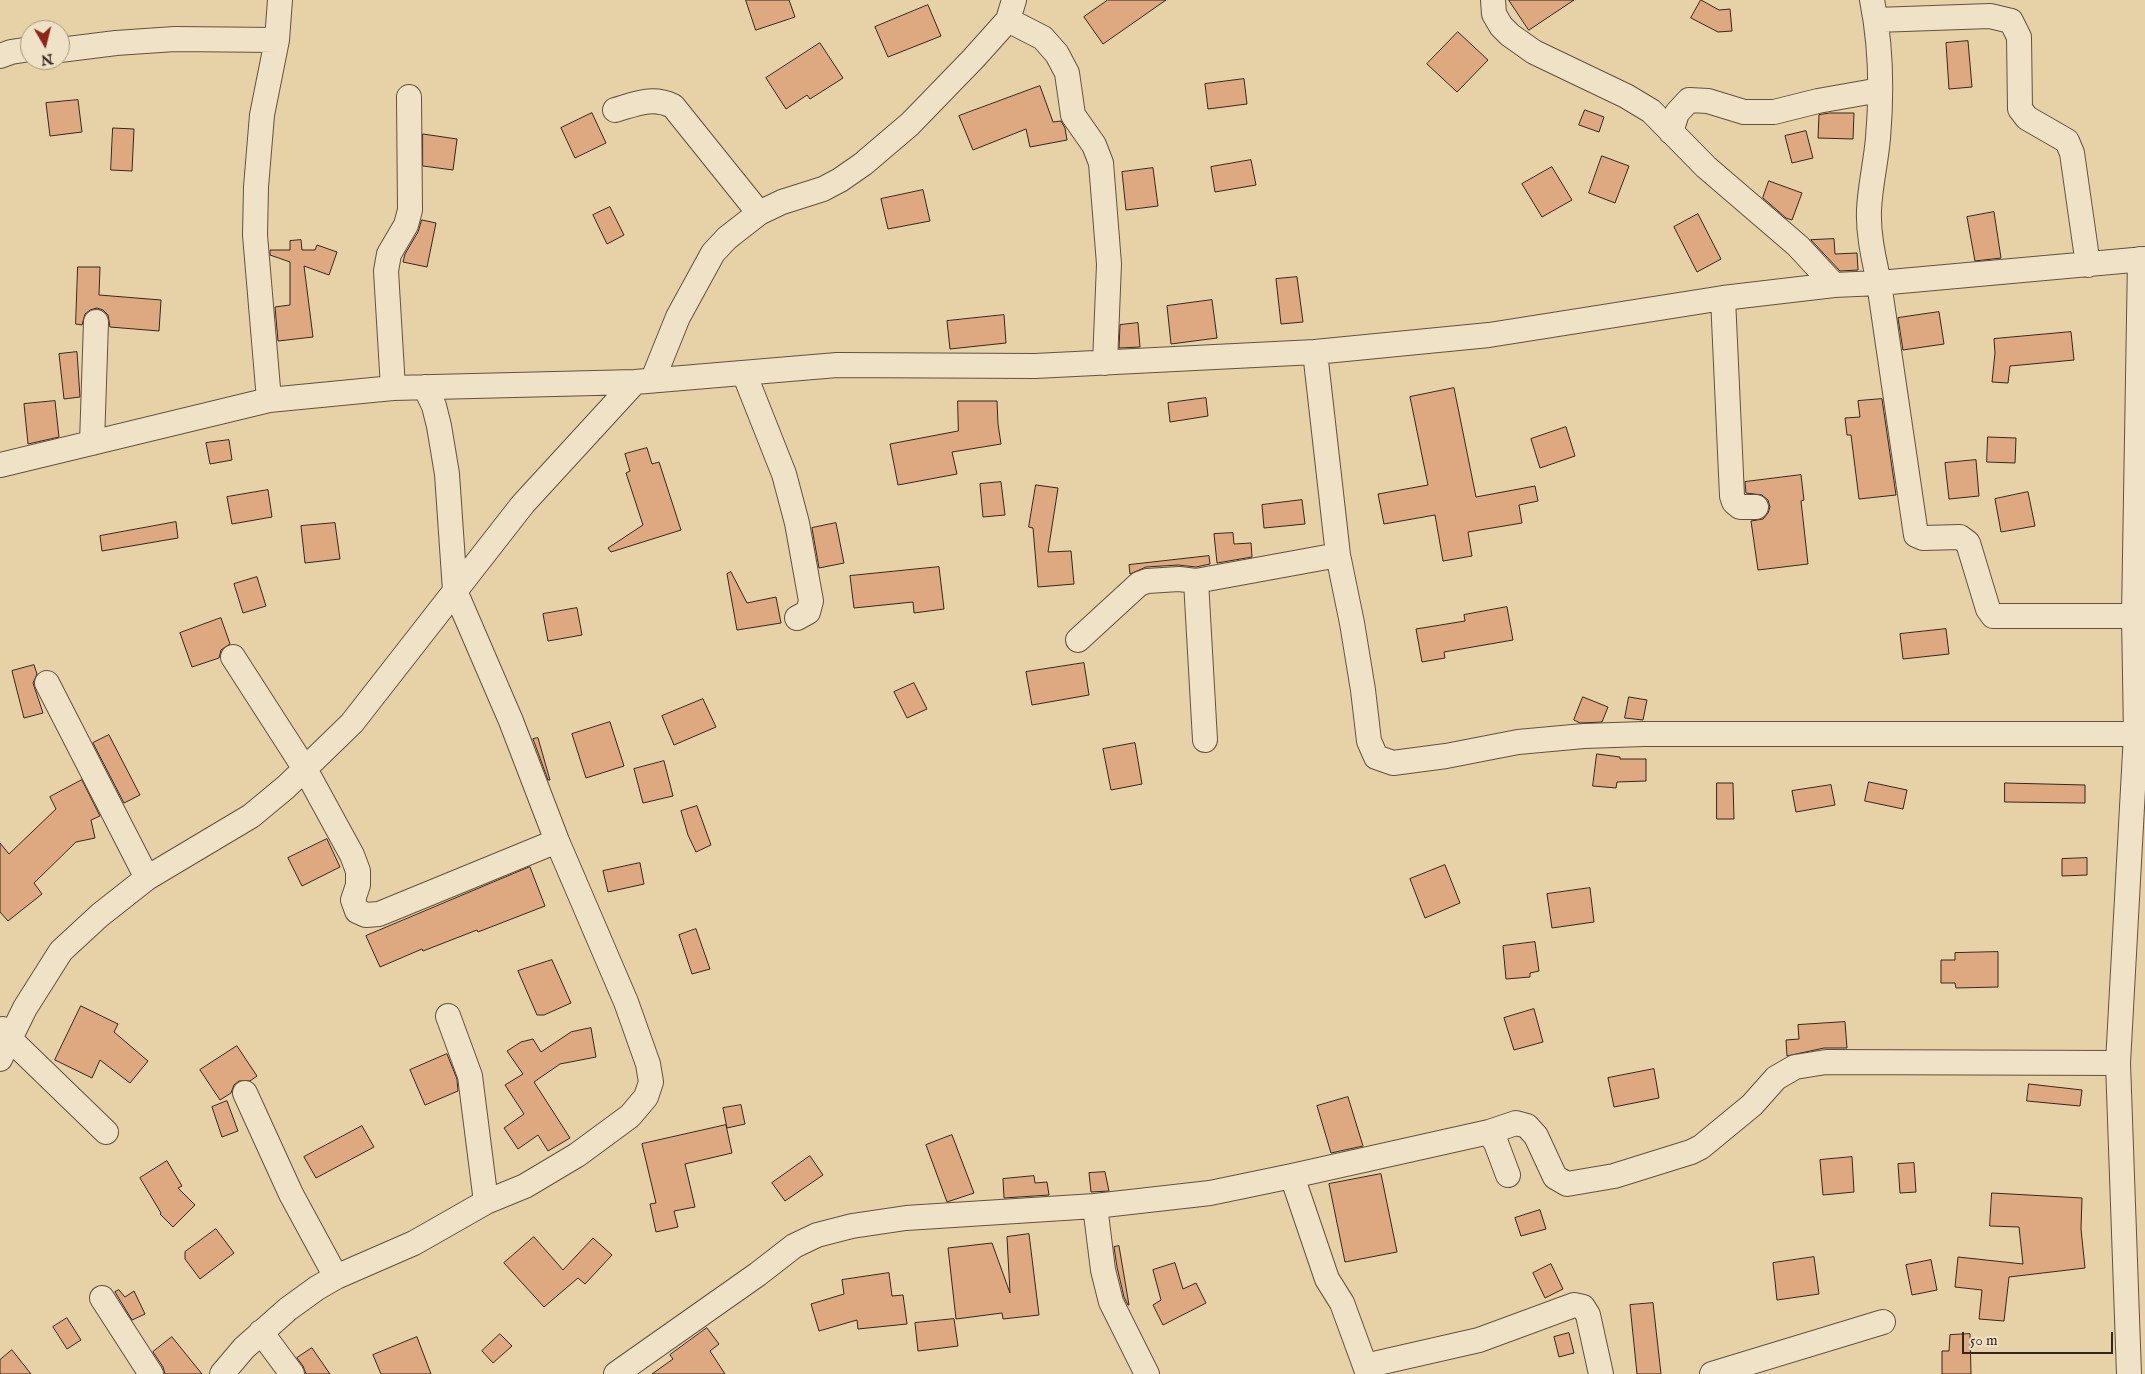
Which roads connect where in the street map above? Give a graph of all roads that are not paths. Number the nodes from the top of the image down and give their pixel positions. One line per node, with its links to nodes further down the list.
1 (280, 0): 5 (street)
2 (1493, 0): 12 (street)
3 (1011, 10): 13 (street); 22 (street)
4 (1874, 10): 9 (street); 15 (street)
5 (277, 40): 6 (street); 28 (street)
6 (70, 49)
7 (20, 50): 8 (street)
8 (0, 56)
9 (1880, 90): 12 (street); 16 (street)
10 (409, 97): 27 (street)
11 (615, 110): 13 (street)
12 (1671, 132): 17 (street)
13 (760, 213): 20 (street)
14 (2143, 259): 15 (street); 35 (street)
15 (2088, 265): 16 (street)
16 (1879, 283): 17 (street); 35 (street)
17 (1834, 285): 18 (street)
18 (1723, 298): 21 (street); 31 (street)
19 (96, 322): 29 (street)
20 (666, 344): 24 (street); 25 (street)
21 (1315, 352): 22 (street); 32 (street)
22 (1105, 363): 23 (street)
23 (744, 373): 24 (street); 36 (street)
24 (681, 378): 25 (street)
25 (644, 381): 26 (street); 34 (street)
26 (426, 387): 27 (street); 34 (street)
27 (393, 388): 28 (street)
28 (269, 400): 29 (street)
29 (92, 443): 30 (street)
30 (0, 465)
31 (1756, 507)
32 (1338, 555): 33 (street); 41 (street)
33 (1196, 581): 37 (street); 42 (street)
34 (455, 591): 43 (street); 44 (street)
35 (2134, 616): 39 (street)
36 (797, 618)
37 (1078, 640)
38 (233, 656): 43 (street)
39 (2140, 656): 41 (street)
40 (47, 683): 46 (street)
41 (2136, 734): 45 (street)
42 (1205, 740)
43 (304, 769): 44 (street); 46 (street)
44 (556, 840): 55 (street)
45 (2137, 854): 49 (street)
46 (147, 878): 48 (street)
47 (448, 1016): 55 (street)
48 (4, 1042): 51 (street)
49 (2118, 1064): 52 (street); 69 (street)
50 (245, 1093): 57 (street)
51 (106, 1132)
52 (1489, 1132): 53 (street); 54 (street)
53 (1508, 1175)
54 (1292, 1176): 56 (street); 61 (street)
55 (486, 1202): 57 (street)
56 (1095, 1206): 65 (street); 66 (street)
57 (336, 1277): 60 (street)
58 (102, 1298): 62 (street)
59 (1883, 1322): 68 (street)
60 (262, 1332): 63 (street); 64 (street)
61 (1367, 1370): 67 (street)
62 (151, 1374)
63 (222, 1374)
64 (292, 1374)
65 (616, 1374)
66 (1147, 1374)
67 (1601, 1374)
68 (1712, 1374)
69 (2129, 1374)

